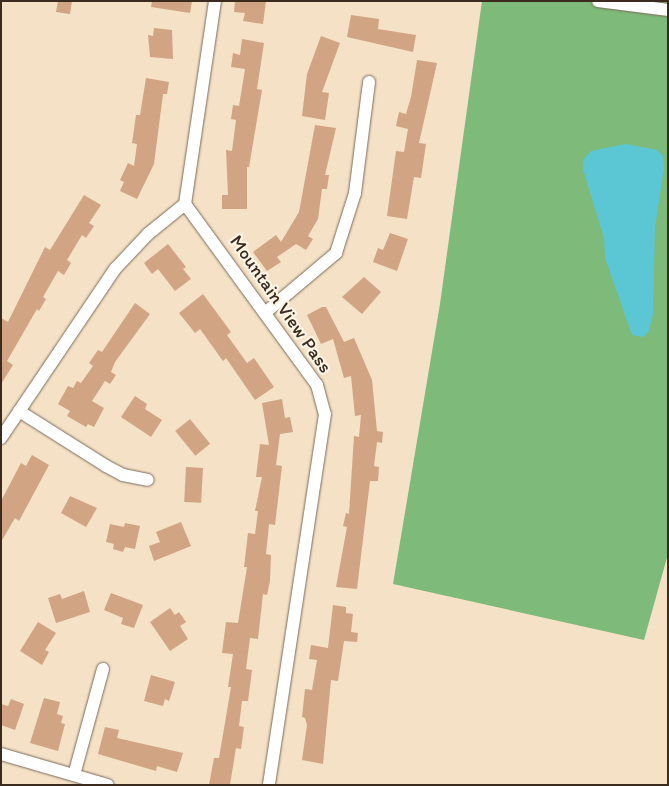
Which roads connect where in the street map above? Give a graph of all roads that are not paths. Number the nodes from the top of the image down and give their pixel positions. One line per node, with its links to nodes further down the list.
1 (215, 1): 5 (street)
2 (598, 1): 3 (street)
3 (668, 10)
4 (369, 82): 6 (street)
5 (186, 204): 6 (street, Mountain View Pass); 7 (street)
6 (266, 312): 14 (street, Mountain View Pass)
7 (18, 411): 8 (street); 9 (street)
8 (1, 438)
9 (148, 480)
10 (103, 669): 12 (street)
11 (1, 754): 12 (street)
12 (74, 775): 13 (street)
13 (108, 785)
14 (270, 785)

